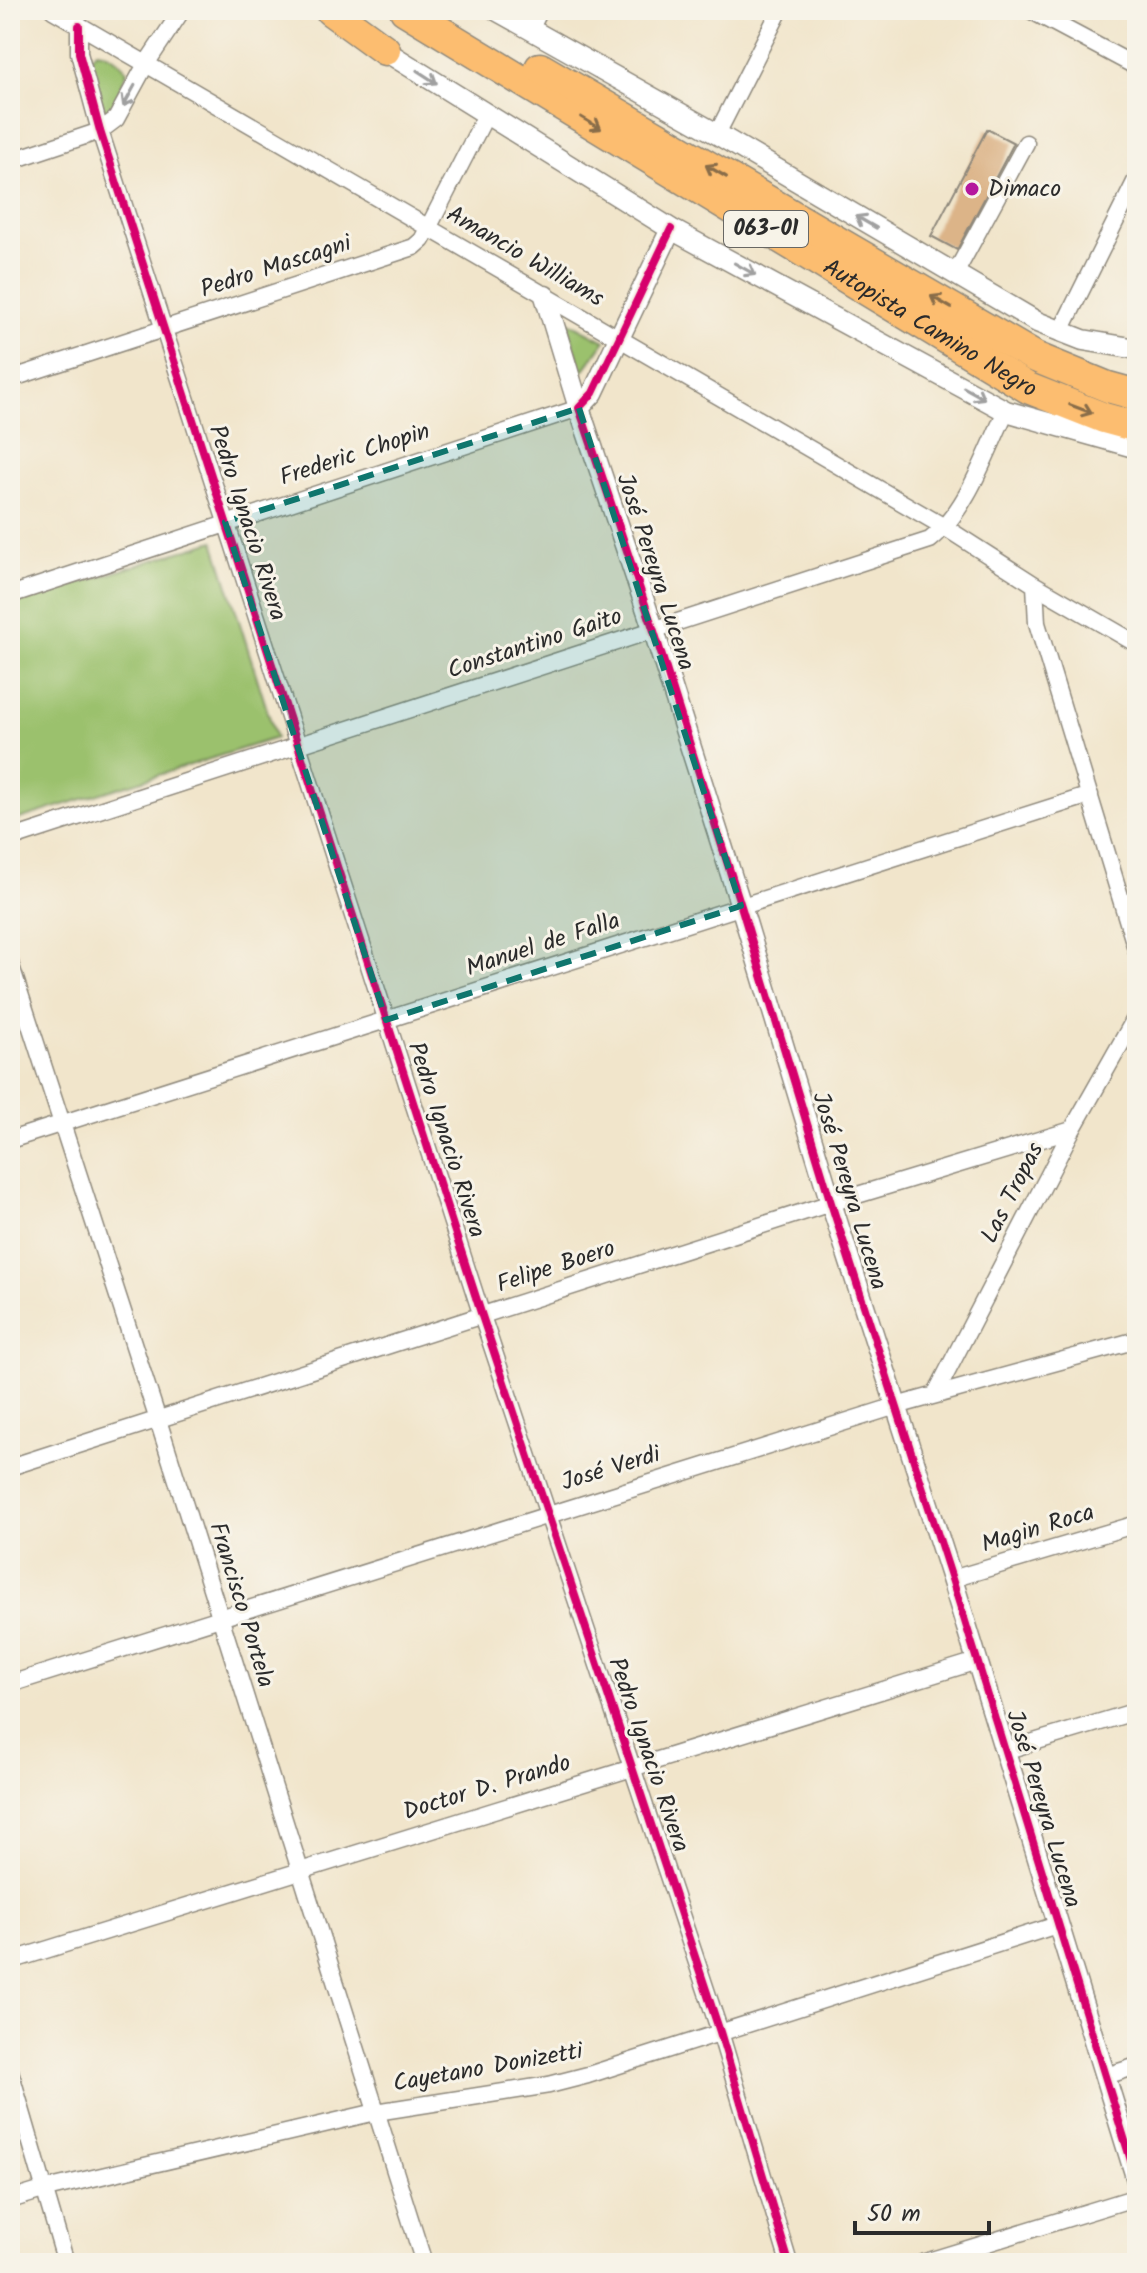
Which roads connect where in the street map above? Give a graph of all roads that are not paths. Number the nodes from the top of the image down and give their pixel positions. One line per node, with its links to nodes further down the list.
1 (53, 10): 11 (street, Amancio Williams)
2 (182, 10): 14 (street)
3 (311, 10): 13 (street)
4 (330, 10): 13 (highway)
5 (405, 10): 34 (highway, Autopista Camino Negro / 063-01, one-way to 34)
6 (440, 10): 31 (highway, Autopista Camino Negro / 063-01, one-way to 6)
7 (496, 10): 12 (street)
8 (540, 10): 12 (street)
9 (780, 10): 18 (street)
10 (1030, 10): 15 (street)
11 (79, 26): 14 (street, Amancio Williams); 17 (street, Pedro Ignacio Rivera)
12 (530, 30): 18 (street)
13 (385, 50): 16 (street, one-way to 16)
14 (146, 64): 17 (street, one-way to 17); 22 (street, Amancio Williams)
15 (1137, 67)
16 (486, 115): 22 (street, Pedro Mascagni); 23 (street)
17 (100, 131): 20 (street); 26 (street, Pedro Ignacio Rivera)
18 (717, 134): 24 (street, one-way to 18)
19 (1026, 143): 24 (street)
20 (10, 161)
21 (1137, 178): 27 (street)
22 (427, 228): 25 (street, Amancio Williams); 26 (street, Pedro Mascagni)
23 (671, 229): 28 (street); 33 (street, one-way to 33)
24 (955, 274): 27 (street)
25 (545, 296): 28 (street, Amancio Williams); 32 (street, José Pereyra Lucena)
26 (164, 328): 30 (street, Pedro Mascagni); 36 (street, Pedro Ignacio Rivera)
27 (1060, 333): 29 (street)
28 (619, 338): 32 (street); 37 (street, Amancio Williams)
29 (1137, 349)
30 (10, 379)
31 (1137, 395)
32 (579, 408): 36 (street, Frederic Chopin); 40 (street, José Pereyra Lucena)
33 (1006, 411): 35 (street); 37 (street)
34 (1137, 427)
35 (1137, 448)
36 (225, 522): 39 (street, Frederic Chopin); 42 (street, Pedro Ignacio Rivera)
37 (946, 528): 38 (street, Amancio Williams); 40 (street, Constantino Gaito)
38 (1035, 585): 41 (street, Amancio Williams); 43 (street)
39 (10, 595)
40 (654, 631): 42 (street, Constantino Gaito); 45 (street, José Pereyra Lucena)
41 (1137, 644)
42 (297, 745): 44 (street, Constantino Gaito); 49 (street, Pedro Ignacio Rivera)
43 (1090, 795): 45 (street, Manuel de Falla); 46 (street)
44 (10, 839)
45 (741, 906): 49 (street, Manuel de Falla); 53 (street, José Pereyra Lucena)
46 (1137, 952)
47 (10, 963): 50 (street, Francisco Portela)
48 (1137, 1015): 51 (street, Las Tropas)
49 (386, 1020): 50 (street, Manuel de Falla); 54 (street, Pedro Ignacio Rivera)
50 (63, 1123): 52 (street, Manuel de Falla); 58 (street, Francisco Portela)
51 (1072, 1130): 53 (street, Felipe Boero); 56 (street, Las Tropas)
52 (10, 1140)
53 (831, 1203): 54 (street, Felipe Boero); 57 (street, José Pereyra Lucena)
54 (482, 1316): 58 (street, Felipe Boero); 60 (street, Pedro Ignacio Rivera)
55 (1137, 1340): 56 (street, José Verdi)
56 (935, 1395): 57 (street, José Verdi)
57 (896, 1406): 60 (street, José Verdi); 62 (street, José Pereyra Lucena)
58 (158, 1420): 59 (street, Felipe Boero); 63 (street, Francisco Portela)
59 (10, 1467)
60 (546, 1514): 63 (street, José Verdi); 68 (street, Pedro Ignacio Rivera)
61 (1137, 1524): 62 (street, Magin Roca)
62 (952, 1579): 64 (street, José Pereyra Lucena)
63 (220, 1619): 65 (street, José Verdi); 69 (street, Francisco Portela)
64 (977, 1661): 67 (street, José Pereyra Lucena); 68 (street, Doctor D. Prando)
65 (10, 1684)
66 (1137, 1711): 67 (street)
67 (1004, 1751): 70 (street, José Pereyra Lucena)
68 (632, 1770): 69 (street, Doctor D. Prando); 72 (street, Pedro Ignacio Rivera)
69 (299, 1869): 71 (street, Doctor D. Prando); 76 (street, Francisco Portela)
70 (1057, 1925): 72 (street, Cayetano Donizetti); 75 (street, José Pereyra Lucena)
71 (10, 1961)
72 (720, 2032): 76 (street, Cayetano Donizetti); 83 (street, Pedro Ignacio Rivera)
73 (1137, 2066): 75 (street)
74 (10, 2071): 78 (street)
75 (1106, 2076): 77 (street, José Pereyra Lucena)
76 (376, 2112): 78 (street, Cayetano Donizetti); 82 (street, Francisco Portela)
77 (1137, 2180)
78 (46, 2189): 80 (street, Cayetano Donizetti); 81 (street)
79 (1137, 2197): 84 (street)
80 (10, 2200)
81 (66, 2263)
82 (424, 2263)
83 (789, 2263)
84 (922, 2263)

